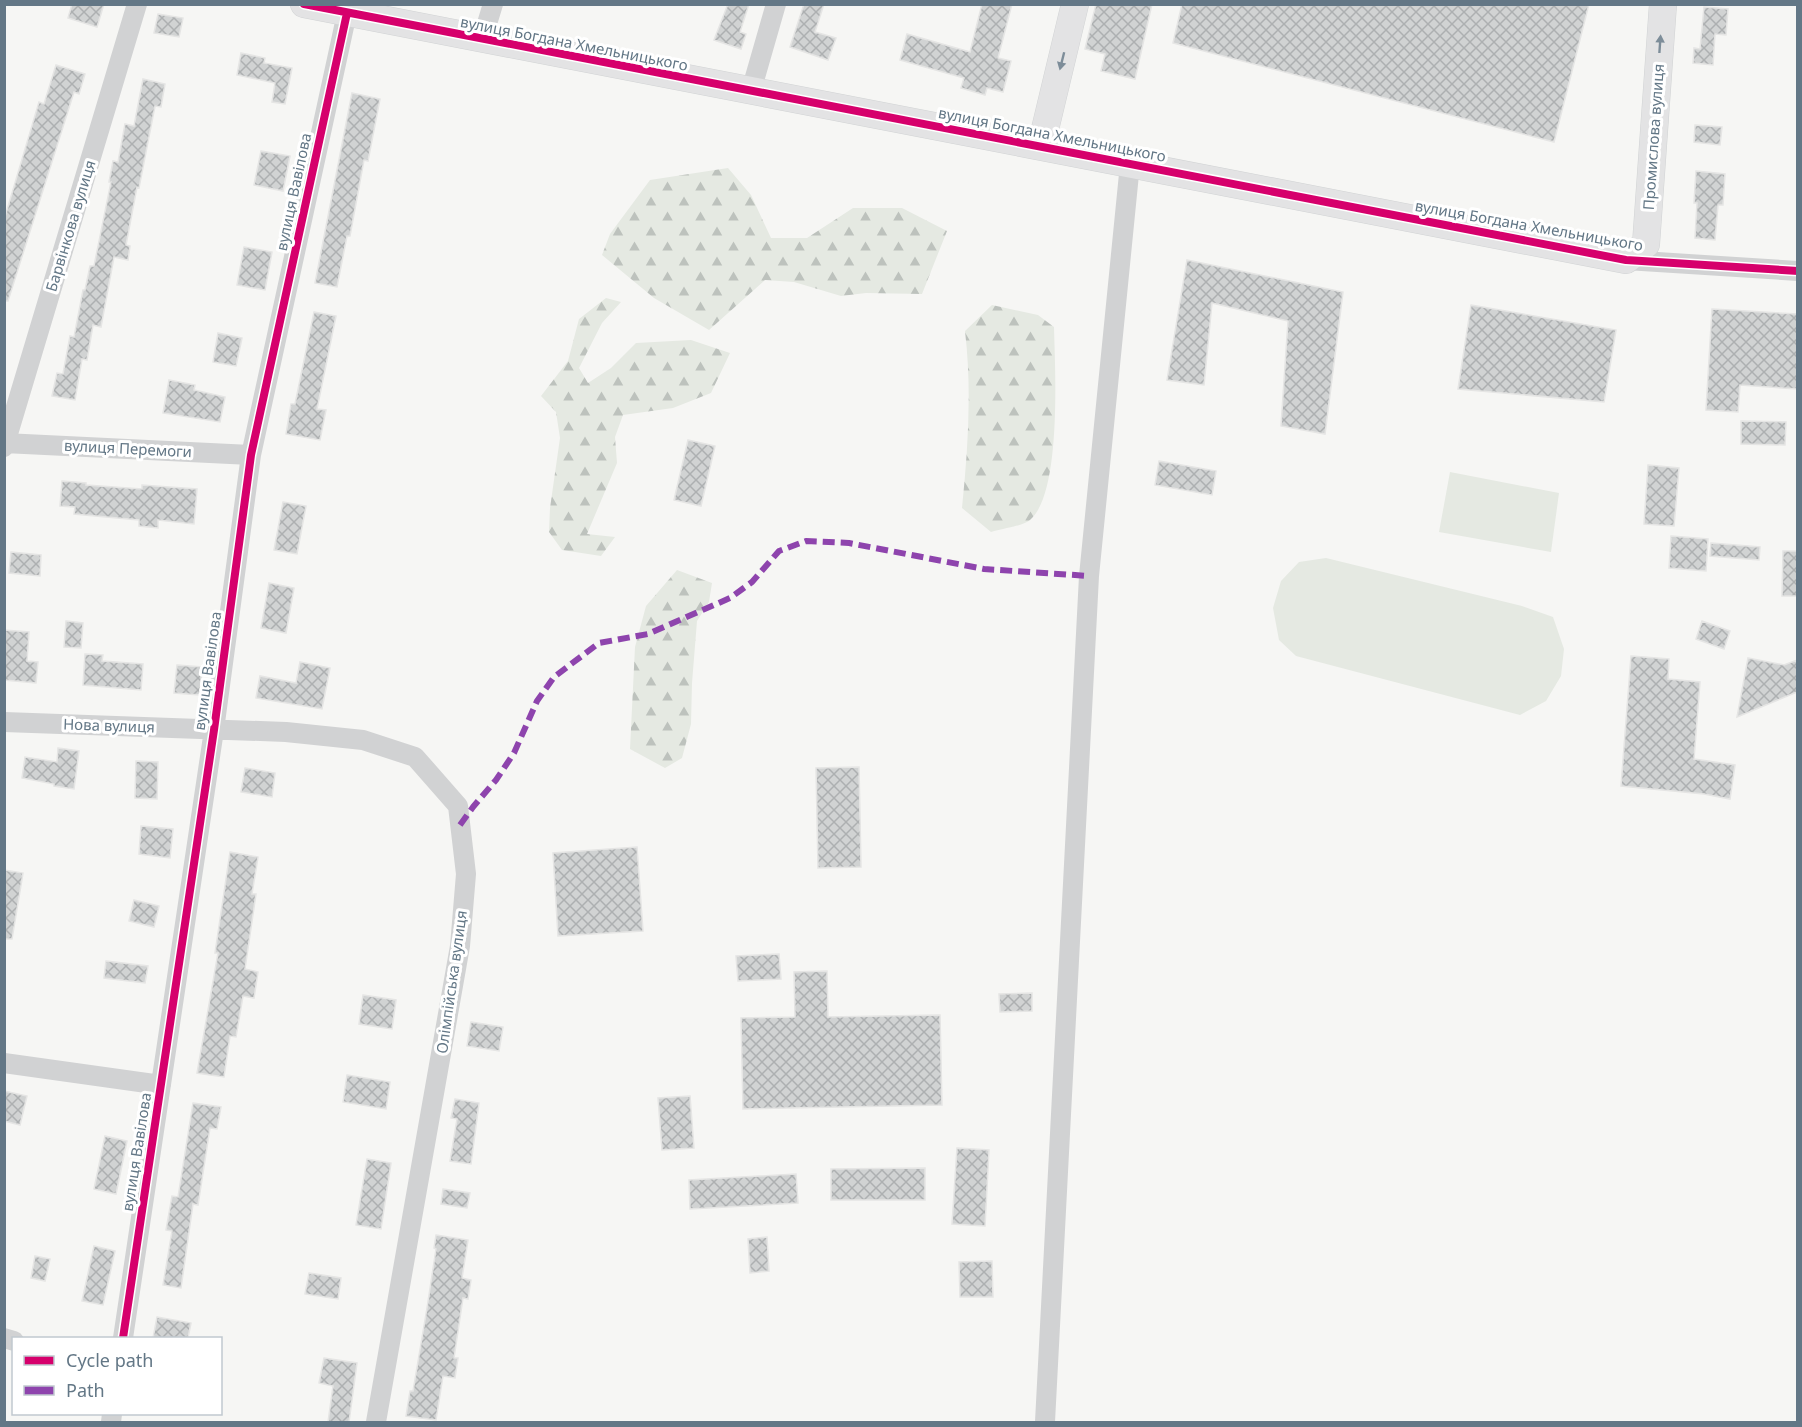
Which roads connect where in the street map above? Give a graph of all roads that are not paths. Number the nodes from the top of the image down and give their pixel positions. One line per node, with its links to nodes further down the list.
1 (137, 4): 14 (street, Барвінкова вулиця)
2 (304, 4): 7 (street, вулиця Богдана Хмельницького)
3 (493, 4): 8 (street)
4 (776, 4): 9 (street)
5 (1076, 4): 10 (street, one-way to 10)
6 (1663, 4): 12 (street, Промислова вулиця, one-way to 6)
7 (347, 13): 8 (street, вулиця Богдана Хмельницького); 15 (street, вулиця Вавілова)
8 (483, 40): 9 (street, вулиця Богдана Хмельницького)
9 (751, 91): 10 (street, вулиця Богдана Хмельницького)
10 (1041, 146): 11 (street, вулиця Богдана Хмельницького)
11 (1130, 164): 12 (street, вулиця Богдана Хмельницького); 22 (street)
12 (1626, 260): 13 (street, вулиця Богдана Хмельницького)
13 (1797, 271)
14 (5, 445): 15 (street, вулиця Перемоги)
15 (251, 455): 17 (street, вулиця Вавілова)
16 (4, 722): 17 (street, Нова вулиця)
17 (214, 730): 19 (street, вулиця Вавілова); 21 (street, Олімпійська вулиця)
18 (4, 1063): 19 (street)
19 (161, 1085): 20 (street, вулиця Вавілова)
20 (123, 1337)
21 (376, 1422)
22 (1045, 1422)

